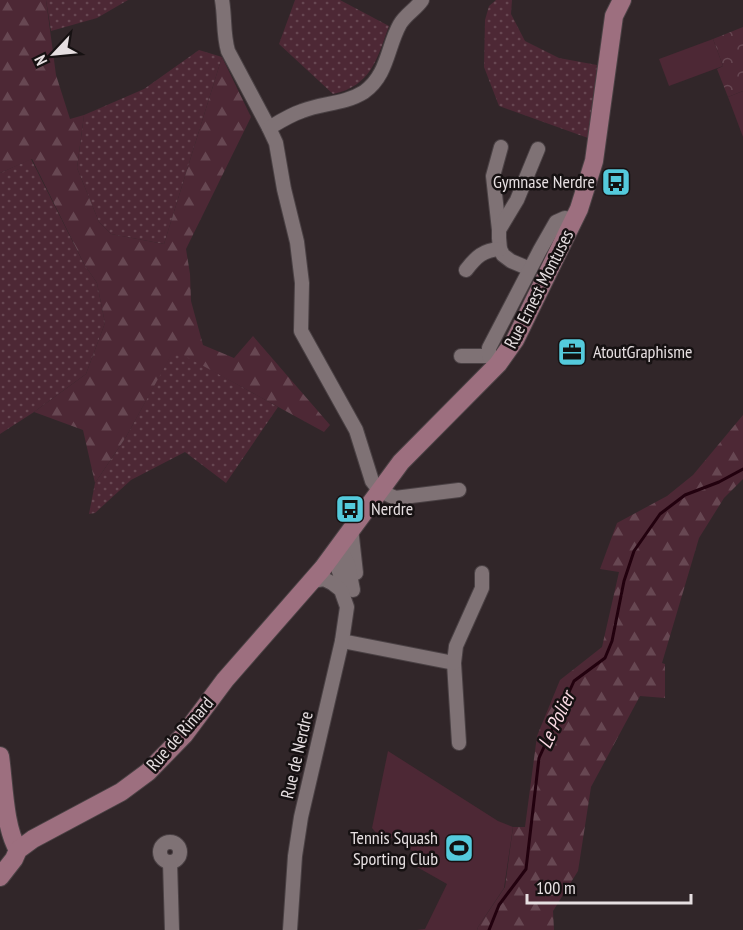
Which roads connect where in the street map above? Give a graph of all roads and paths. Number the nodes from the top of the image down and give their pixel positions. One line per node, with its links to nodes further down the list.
1 (222, 0): 4 (street)
2 (422, 0): 4 (street)
3 (622, 0): 7 (street, Rue Ernest Montuses)
4 (269, 128): 14 (street)
5 (501, 147): 8 (street)
6 (538, 149): 8 (street)
7 (574, 221): 10 (street); 13 (street, Rue Ernest Montuses)
8 (500, 230): 9 (street)
9 (500, 249): 10 (street, Rue Ernest Montuses); 11 (street)
10 (530, 269): 13 (street)
11 (466, 270)
12 (461, 356): 13 (street, Rue Ernest Montuses)
13 (494, 360): 14 (street, Rue Ernest Montuses)
14 (379, 490): 15 (street); 16 (street, Rue Ernest Montuses)
15 (459, 490)
16 (351, 528): 17 (street, Rue Ernest Montuses); 20 (street)
17 (333, 555): 19 (street, Rue de Rimard); 20 (street, Rue de Nerdre)
18 (482, 573): 22 (street)
19 (312, 581): 20 (street); 25 (street, Rue de Rimard)
20 (347, 590): 21 (street, Rue de Nerdre)
21 (342, 641): 22 (street); 29 (street, Rue de Nerdre)
22 (454, 663): 23 (street)
23 (459, 743)
24 (0, 756): 25 (street)
25 (18, 850): 27 (street, Rue de Rimard)
26 (170, 862): 28 (street)
27 (0, 877)
28 (172, 930)
29 (290, 930)

